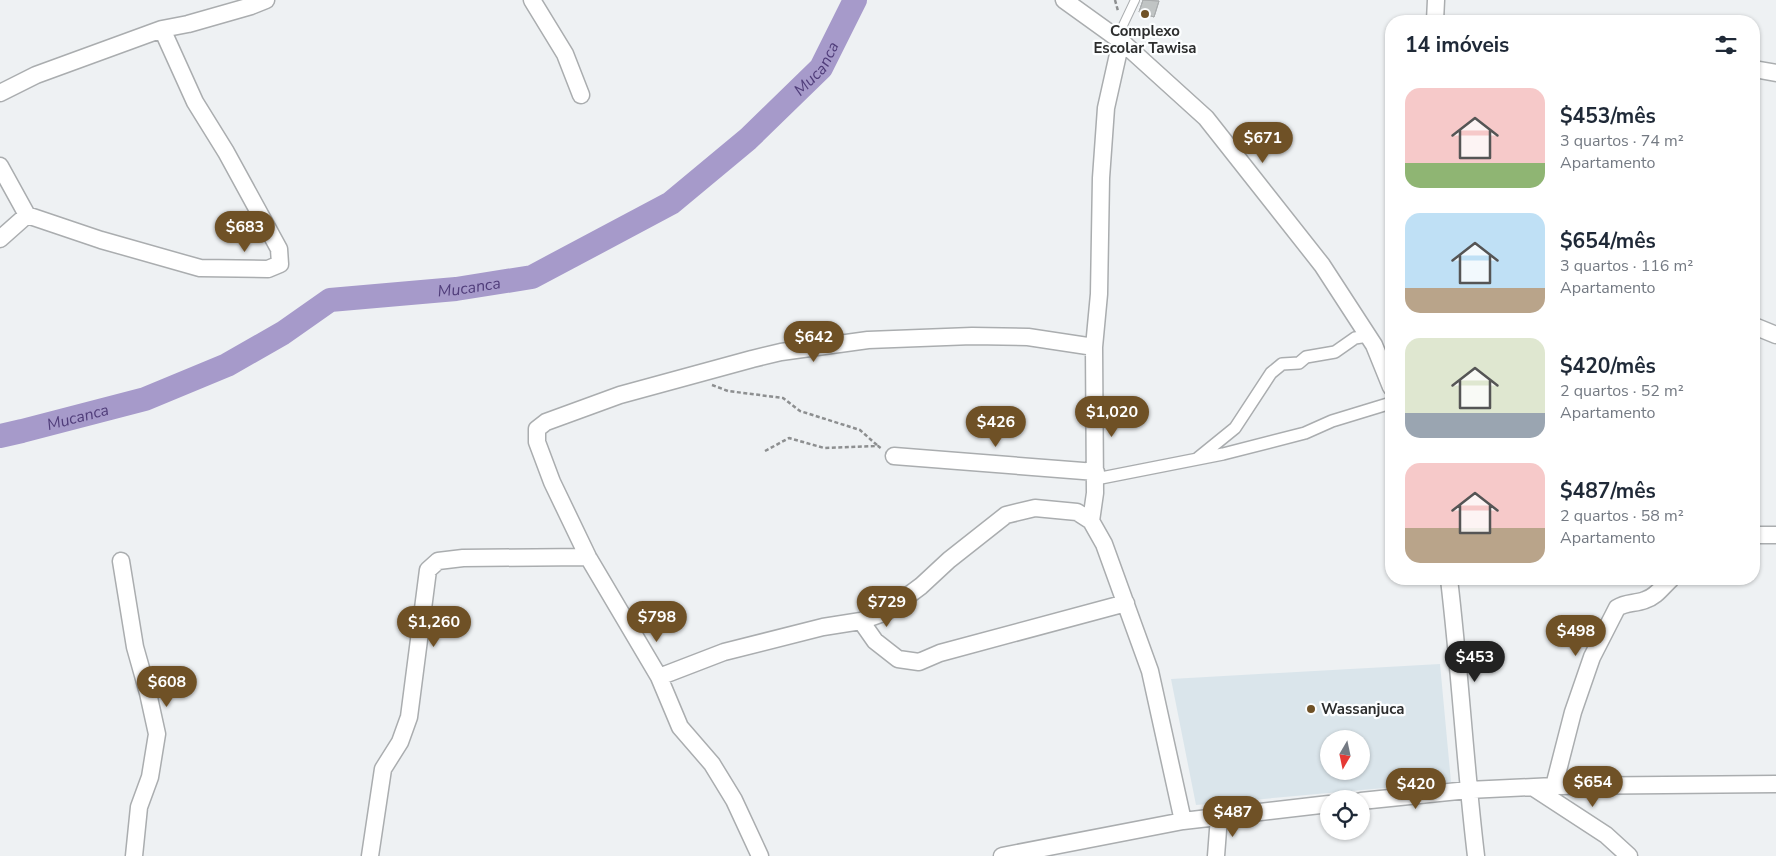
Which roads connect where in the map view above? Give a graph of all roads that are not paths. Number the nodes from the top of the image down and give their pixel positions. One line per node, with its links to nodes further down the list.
1 (266, 0): 7 (street)
2 (532, 0): 12 (street)
3 (1064, 0): 8 (street)
4 (1135, 0): 8 (lane)
5 (1436, 0): 6 (street)
6 (1435, 15)
7 (162, 29): 11 (street); 14 (street)
8 (1119, 40): 18 (street); 19 (street)
9 (1760, 69): 10 (street)
10 (1776, 73)
11 (0, 92)
12 (581, 95)
13 (0, 166): 14 (street)
14 (27, 214): 15 (street)
15 (0, 239)
16 (1760, 328): 17 (street)
17 (1776, 335)
18 (1368, 336): 20 (street); 23 (street)
19 (1094, 347): 24 (street); 28 (street)
20 (1385, 372)
21 (1385, 405): 23 (street)
22 (894, 456): 24 (street)
23 (1197, 459): 24 (street)
24 (1096, 475): 25 (street)
25 (1091, 521): 32 (street); 33 (street)
26 (1760, 535): 27 (street)
27 (1776, 535)
28 (588, 557): 34 (street); 44 (street)
29 (121, 561): 43 (street)
30 (1450, 585): 38 (street)
31 (1665, 585): 36 (street)
32 (1126, 603): 33 (street); 42 (street)
33 (861, 621): 34 (street)
34 (659, 677): 45 (street)
35 (1776, 784): 36 (street)
36 (1554, 786): 37 (street)
37 (1534, 788): 38 (street); 49 (street)
38 (1468, 790): 39 (street); 48 (street)
39 (1370, 800)
40 (1320, 805): 41 (street)
41 (1219, 817): 42 (street); 47 (street)
42 (1182, 821): 46 (street)
43 (134, 856)
44 (370, 856)
45 (760, 856)
46 (1002, 856)
47 (1216, 856)
48 (1476, 856)
49 (1629, 856)

